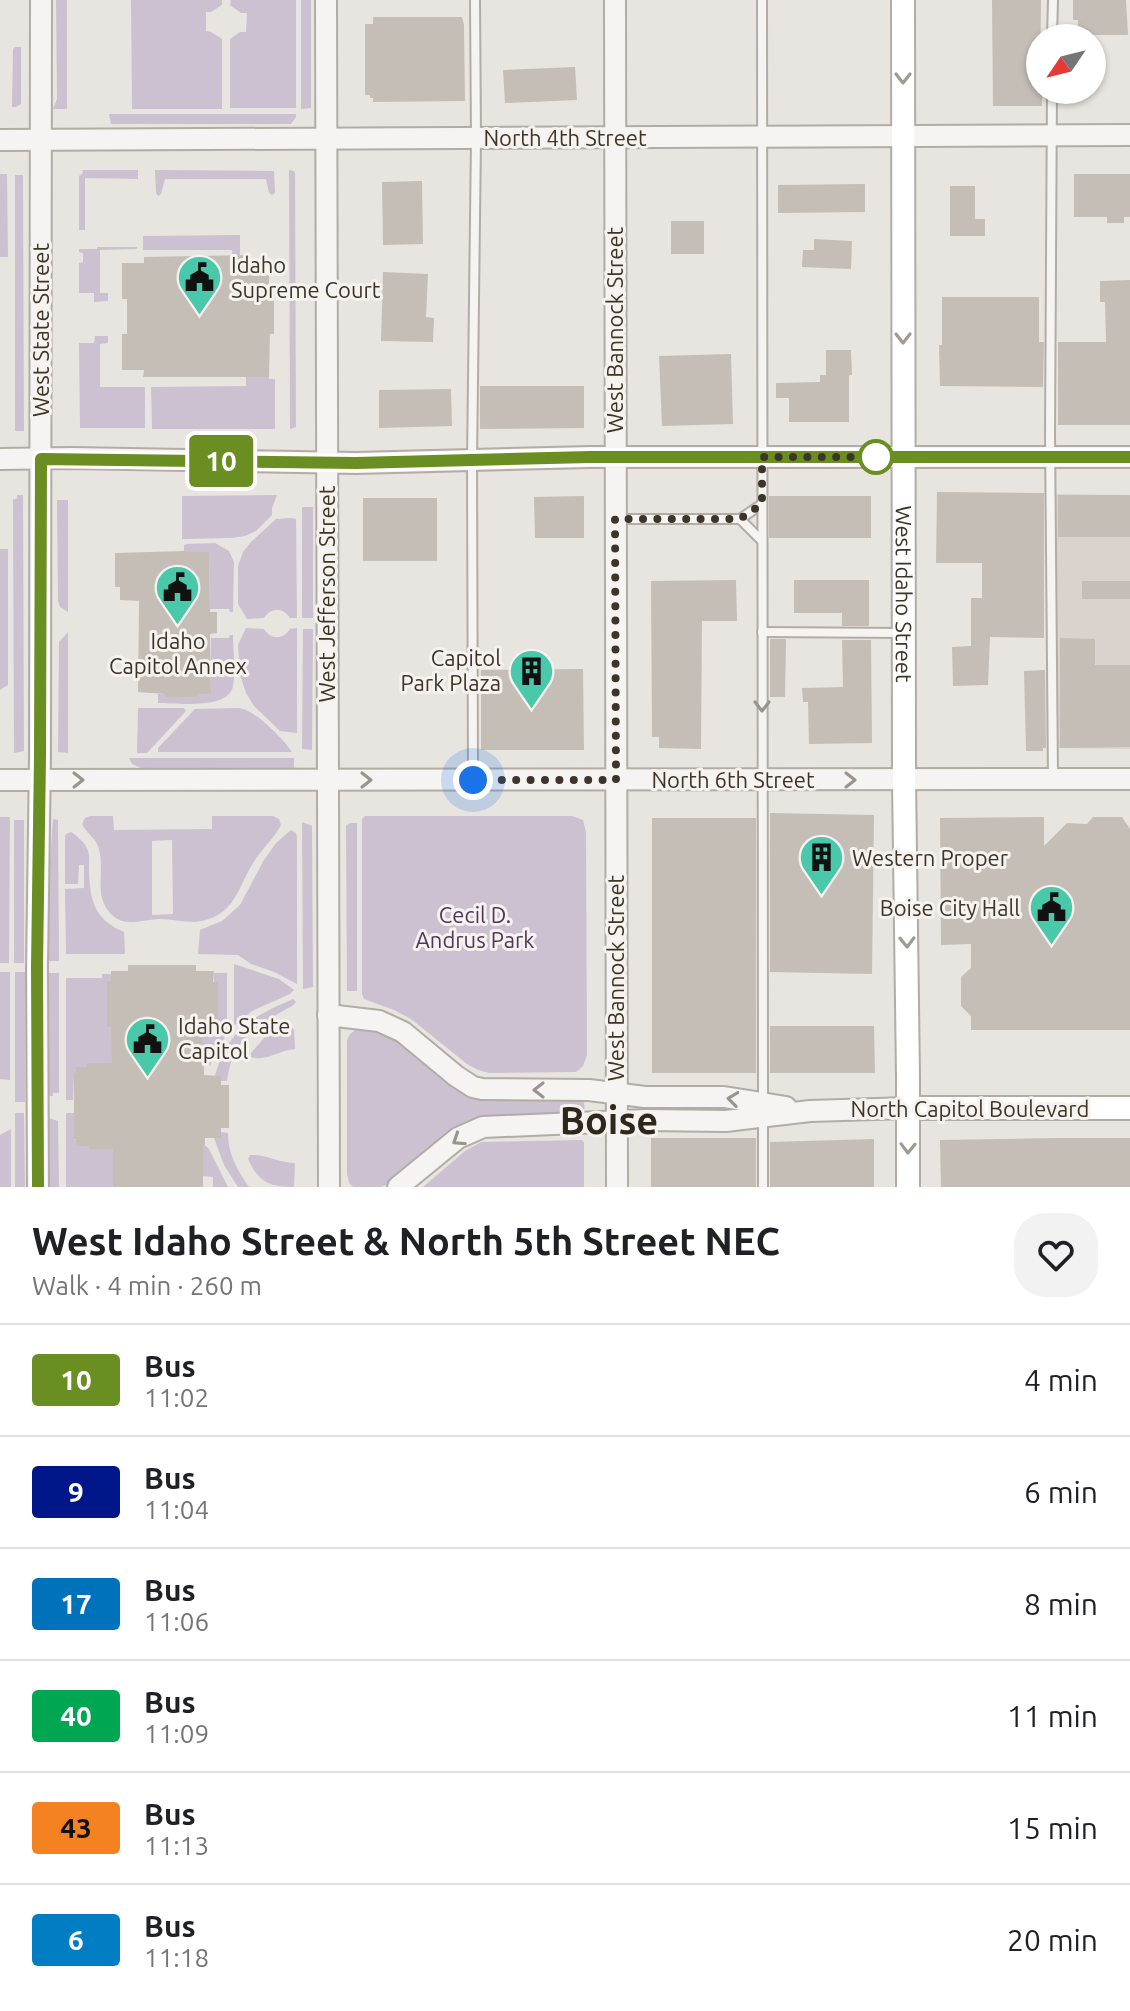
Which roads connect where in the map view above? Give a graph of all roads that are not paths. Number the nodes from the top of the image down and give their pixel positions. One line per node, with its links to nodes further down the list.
1 (41, 0): 18 (street, West State Street)
2 (326, 0): 16 (street, West Jefferson Street)
3 (475, 0): 14 (lane)
4 (615, 0): 15 (street, West Bannock Street)
5 (762, 0): 13 (lane)
6 (903, 0): 11 (main road, West Idaho Street, one-way to 11)
7 (1053, 0): 8 (lane)
8 (1052, 24)
9 (1052, 104): 12 (lane)
10 (1130, 135): 12 (street, North 4th Street)
11 (903, 136): 12 (street, North 4th Street); 13 (street, North 4th Street); 20 (main road, West Idaho Street, one-way to 20)
12 (1052, 136): 21 (lane)
13 (762, 137): 15 (street, North 4th Street); 19 (lane)
14 (476, 138): 15 (street, North 4th Street); 16 (street, North 4th Street); 27 (lane)
15 (615, 138): 23 (street, West Bannock Street)
16 (327, 139): 18 (street, North 4th Street); 26 (street, West Jefferson Street)
17 (0, 140): 18 (street, North 4th Street)
18 (41, 140): 25 (street, West State Street)
19 (762, 457): 20 (street); 23 (street); 28 (lane)
20 (903, 457): 21 (street); 33 (main road, West Idaho Street)
21 (1050, 457): 22 (street); 42 (lane)
22 (1130, 457)
23 (615, 458): 27 (street); 29 (street, West Bannock Street)
24 (0, 459): 25 (street)
25 (41, 459): 26 (street); 37 (street, West State Street)
26 (327, 462): 27 (street); 38 (street, West Jefferson Street)
27 (472, 462): 39 (lane)
28 (762, 504): 30 (lane); 31 (lane)
29 (615, 519): 30 (lane); 40 (street, West Bannock Street)
30 (740, 519): 31 (lane)
31 (762, 541): 32 (lane)
32 (762, 632): 33 (lane); 34 (lane, one-way to 34)
33 (904, 633): 41 (main road, West Idaho Street)
34 (762, 779): 40 (street, North 6th Street); 41 (street, North 6th Street, one-way to 41); 47 (lane)
35 (1130, 779): 42 (street, North 6th Street)
36 (0, 780): 37 (street, North 6th Street)
37 (40, 780): 38 (street, North 6th Street, one-way to 38); 49 (street, West State Street)
38 (327, 780): 39 (street, North 6th Street, one-way to 39); 43 (street, West Jefferson Street)
39 (473, 780): 40 (street, North 6th Street)
40 (616, 780): 44 (street, West Bannock Street)
41 (904, 780): 42 (street, North 6th Street); 45 (main road, West Idaho Street, one-way to 45)
42 (1053, 780)
43 (328, 1015): 44 (street, North Capitol Boulevard, one-way to 43); 50 (street, West Jefferson Street)
44 (617, 1094): 47 (street, North Capitol Boulevard, one-way to 44); 48 (street, West Bannock Street)
45 (909, 1108): 46 (main road, North Capitol Boulevard); 47 (street, North Capitol Boulevard); 54 (main road, West Idaho Street, one-way to 54)
46 (1130, 1108)
47 (763, 1110): 48 (street, North Capitol Boulevard); 53 (lane)
48 (616, 1121): 51 (street, North Capitol Boulevard, one-way to 51); 52 (street, West Bannock Street)
49 (38, 1187)
50 (329, 1187)
51 (398, 1187)
52 (617, 1187)
53 (763, 1187)
54 (908, 1187)

